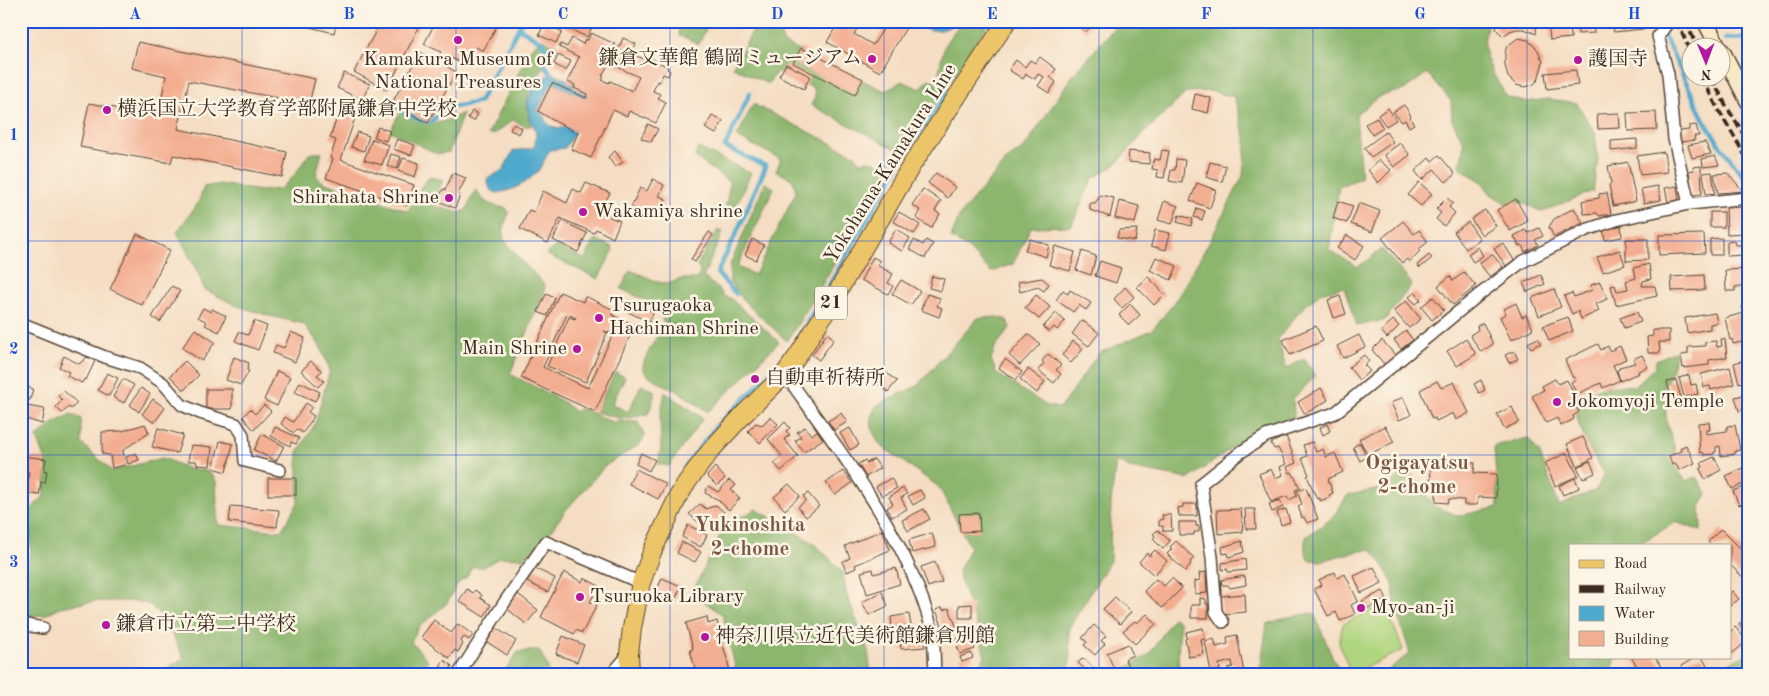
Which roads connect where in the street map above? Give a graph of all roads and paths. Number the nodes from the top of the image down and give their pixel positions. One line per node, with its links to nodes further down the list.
1 (1007, 21): 10 (main road, Yokohama-Kamakura Line / 21)
2 (1669, 21): 8 (street)
3 (1705, 21): 4 (street)
4 (1714, 38)
5 (1732, 70): 6 (street)
6 (1748, 100)
7 (1748, 198): 8 (street)
8 (1688, 204): 13 (street)
9 (21, 323): 11 (street)
10 (785, 374): 12 (main road, Yokohama-Kamakura Line / 21); 20 (street)
11 (280, 470)
12 (643, 579): 16 (main road, 21); 17 (street)
13 (1223, 622)
14 (21, 624): 15 (street)
15 (43, 628)
16 (629, 654): 18 (street); 19 (main road, 21)
17 (458, 675)
18 (611, 675)
19 (630, 675)
20 (935, 675)

